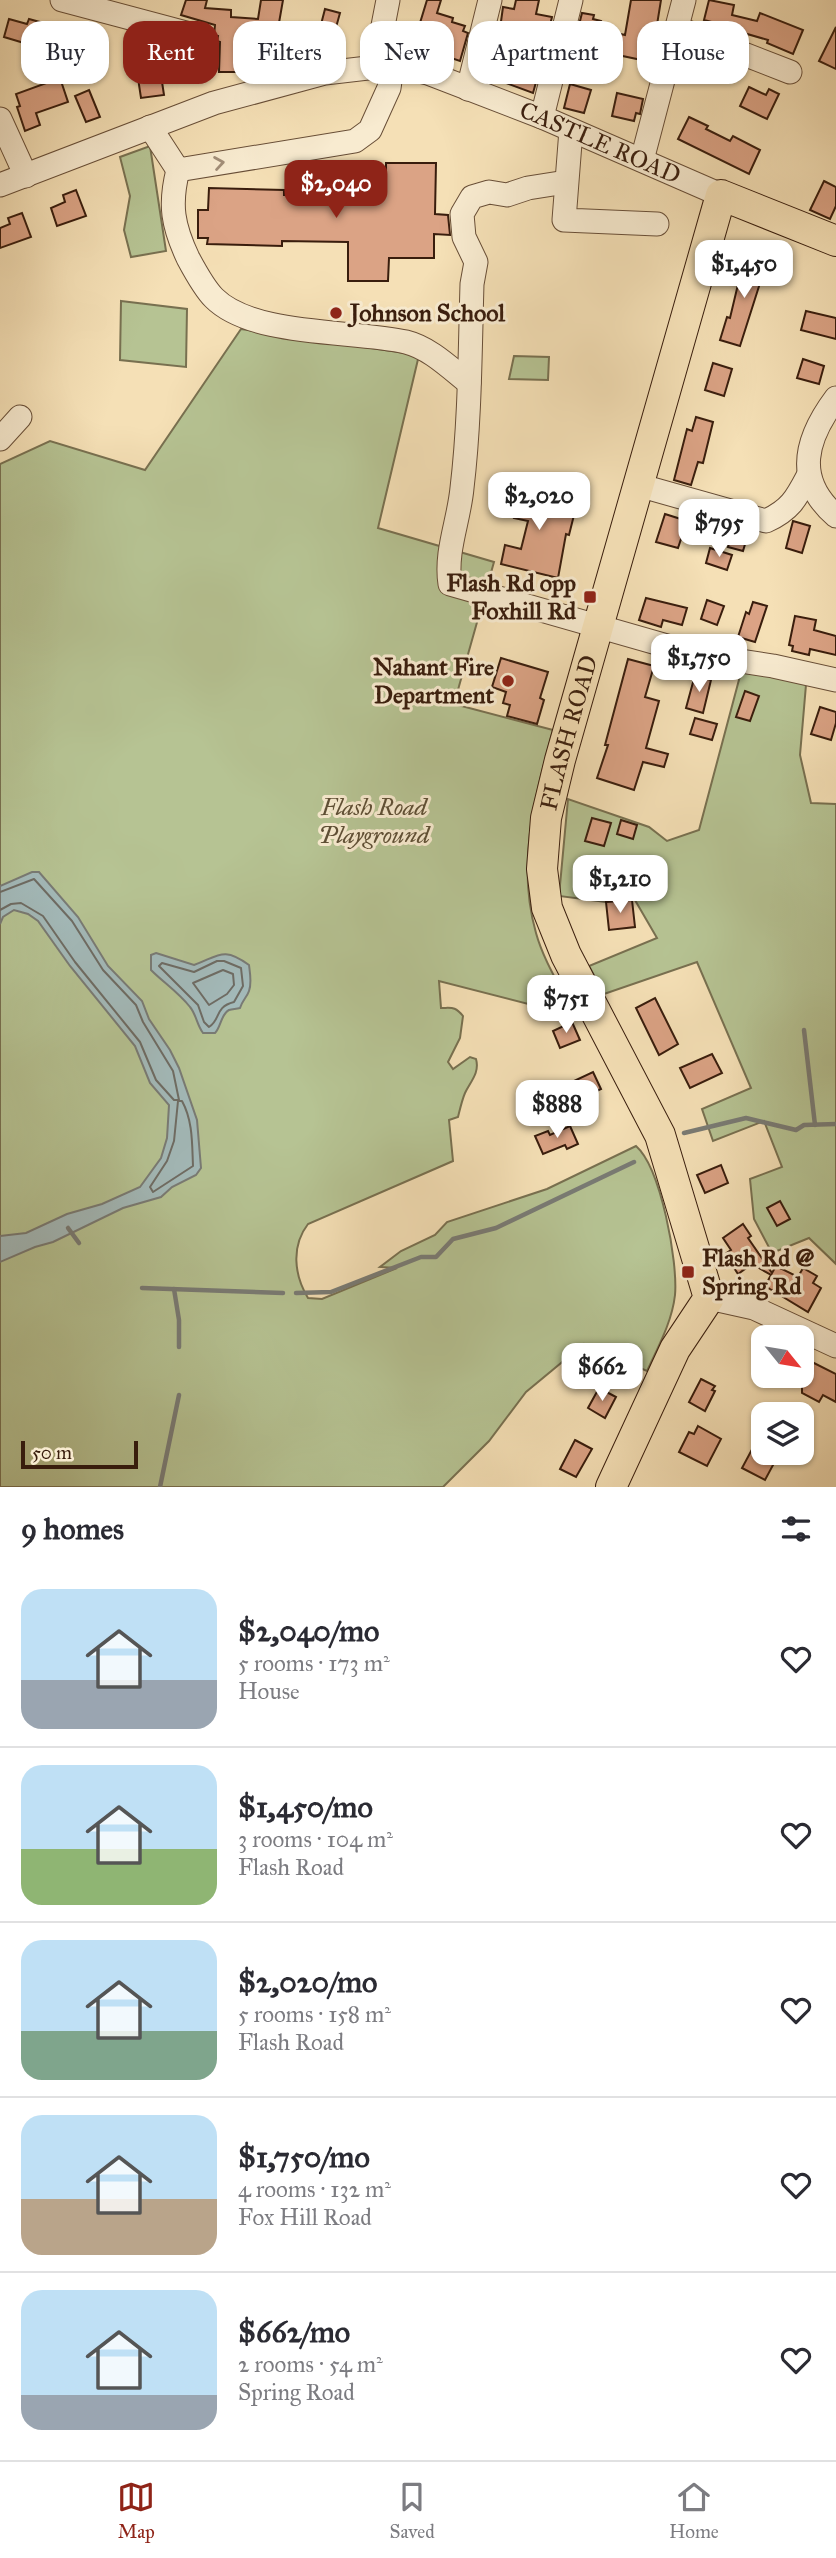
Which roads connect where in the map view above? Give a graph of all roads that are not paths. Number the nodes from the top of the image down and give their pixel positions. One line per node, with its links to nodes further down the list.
1 (62, 0): 6 (street)
2 (388, 0): 7 (street)
3 (489, 0): 15 (street)
4 (571, 0): 16 (street)
5 (684, 0): 8 (street)
6 (141, 21)
7 (385, 21)
8 (679, 21)
9 (749, 56): 11 (street)
10 (360, 69): 18 (street, CASTLE ROAD)
11 (790, 72)
12 (454, 83): 15 (street, CASTLE ROAD)
13 (389, 84): 21 (street, one-way to 13)
14 (662, 84): 20 (street)
15 (468, 89): 16 (street, CASTLE ROAD)
16 (542, 117): 19 (street, CASTLE ROAD)
17 (0, 119): 22 (street)
18 (150, 127): 21 (street); 22 (street, CASTLE ROAD)
19 (571, 130): 20 (street, CASTLE ROAD); 23 (street)
20 (642, 160): 25 (street, CASTLE ROAD)
21 (178, 170): 28 (street)
22 (26, 176): 24 (street, CASTLE ROAD)
23 (566, 182): 26 (street); 28 (street)
24 (0, 186)
25 (720, 195): 27 (main road, CASTLE ROAD); 33 (main road, FLASH ROAD)
26 (657, 224)
27 (836, 241)
28 (469, 383): 35 (street)
29 (836, 398): 32 (street)
30 (20, 417): 31 (street)
31 (0, 439)
32 (808, 476): 33 (street); 34 (street)
33 (638, 485): 35 (main road, FLASH ROAD)
34 (836, 516)
35 (599, 626): 36 (street); 37 (main road, FLASH ROAD)
36 (836, 681)
37 (709, 1298): 38 (street); 39 (main road)
38 (836, 1346)
39 (611, 1487)

